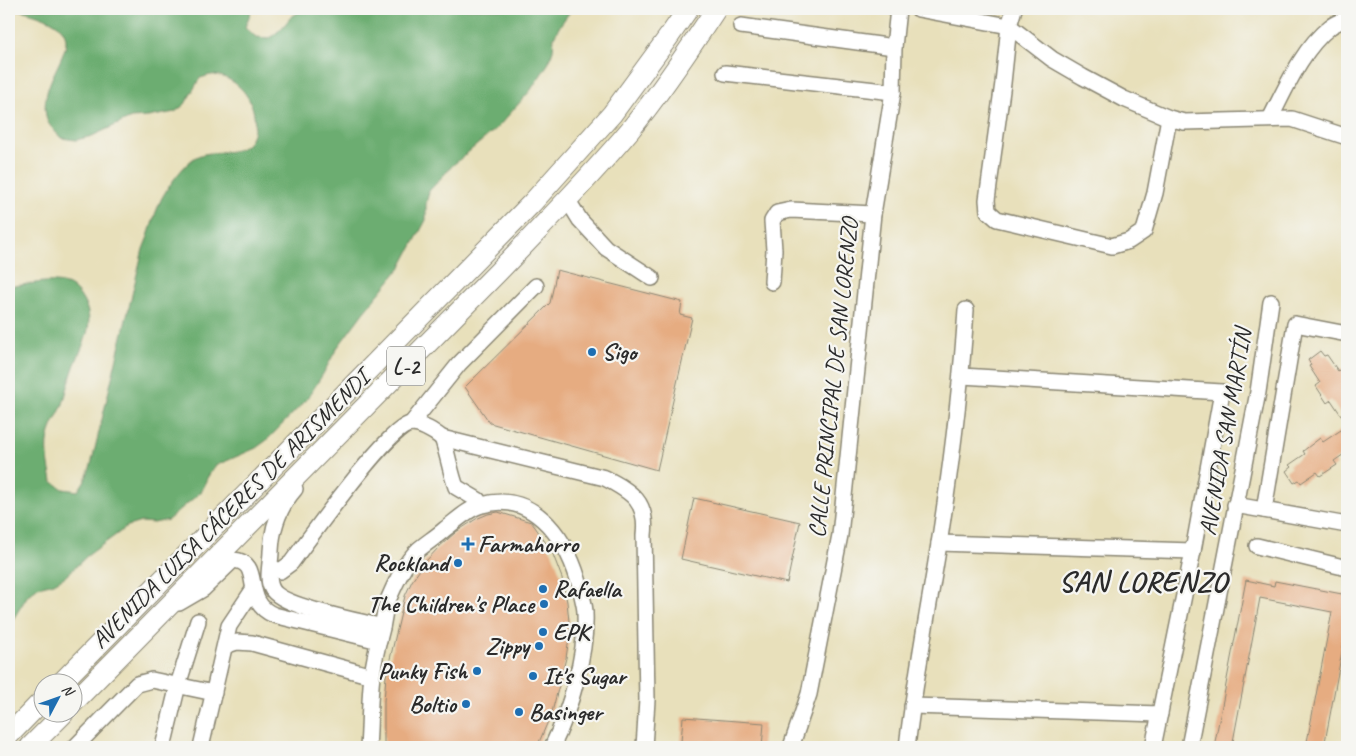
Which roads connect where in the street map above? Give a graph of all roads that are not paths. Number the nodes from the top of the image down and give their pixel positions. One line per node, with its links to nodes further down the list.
1 (688, 9): 41 (main road, AVENIDA LUISA CÁCERES DE ARISMENDI / L-2)
2 (716, 9): 15 (main road, AVENIDA LUISA CÁCERES DE ARISMENDI / L-2)
3 (898, 9): 9 (street, CALLE PRINCIPAL DE SAN LORENZO)
4 (918, 9): 8 (street)
5 (1014, 9): 8 (street)
6 (1347, 18): 13 (street)
7 (741, 26): 9 (street)
8 (1009, 26): 12 (street); 12 (street)
9 (894, 47): 11 (street, CALLE PRINCIPAL DE SAN LORENZO)
10 (725, 73): 11 (street)
11 (893, 92): 16 (street, CALLE PRINCIPAL DE SAN LORENZO)
12 (1170, 118): 13 (street)
13 (1270, 119): 14 (street)
14 (1347, 137)
15 (567, 199): 17 (street); 24 (main road, AVENIDA LUISA CÁCERES DE ARISMENDI / L-2)
16 (873, 214): 18 (street); 58 (street, CALLE PRINCIPAL DE SAN LORENZO)
17 (652, 278)
18 (772, 282)
19 (536, 286): 25 (street)
20 (1271, 302): 28 (street, AVENIDA SAN MARTÍN)
21 (966, 310): 23 (street)
22 (1347, 334): 29 (street)
23 (962, 376): 31 (street); 33 (street)
24 (375, 398): 34 (street); 37 (main road, AVENIDA LUISA CÁCERES DE ARISMENDI / L-2)
25 (411, 424): 26 (street); 34 (street)
26 (442, 438): 27 (street); 57 (street)
27 (481, 505): 39 (street); 56 (street)
28 (1236, 505): 29 (street); 61 (street, AVENIDA SAN MARTÍN)
29 (1264, 510): 30 (street)
30 (1347, 524)
31 (939, 543): 33 (street); 46 (street)
32 (1257, 546): 35 (street)
33 (1193, 551): 48 (street)
34 (270, 568): 39 (street)
35 (1347, 568)
36 (253, 590): 37 (street); 39 (street); 40 (street)
37 (161, 615): 45 (main road, AVENIDA LUISA CÁCERES DE ARISMENDI / L-2)
38 (198, 621): 43 (street)
39 (381, 634): 42 (street)
40 (225, 646): 42 (street); 44 (street)
41 (70, 674)
42 (372, 676): 55 (street)
43 (178, 685): 44 (street); 52 (street); 53 (street)
44 (214, 693): 54 (street)
45 (82, 694)
46 (912, 706): 48 (street); 59 (street)
47 (32, 711): 50 (main road)
48 (1160, 714): 60 (street)
49 (53, 724): 51 (main road)
50 (9, 735)
51 (30, 747)
52 (75, 747)
53 (163, 747)
54 (201, 747)
55 (368, 747)
56 (552, 747)
57 (644, 747)
58 (791, 747)
59 (907, 747)
60 (1153, 747)
61 (1189, 747)

